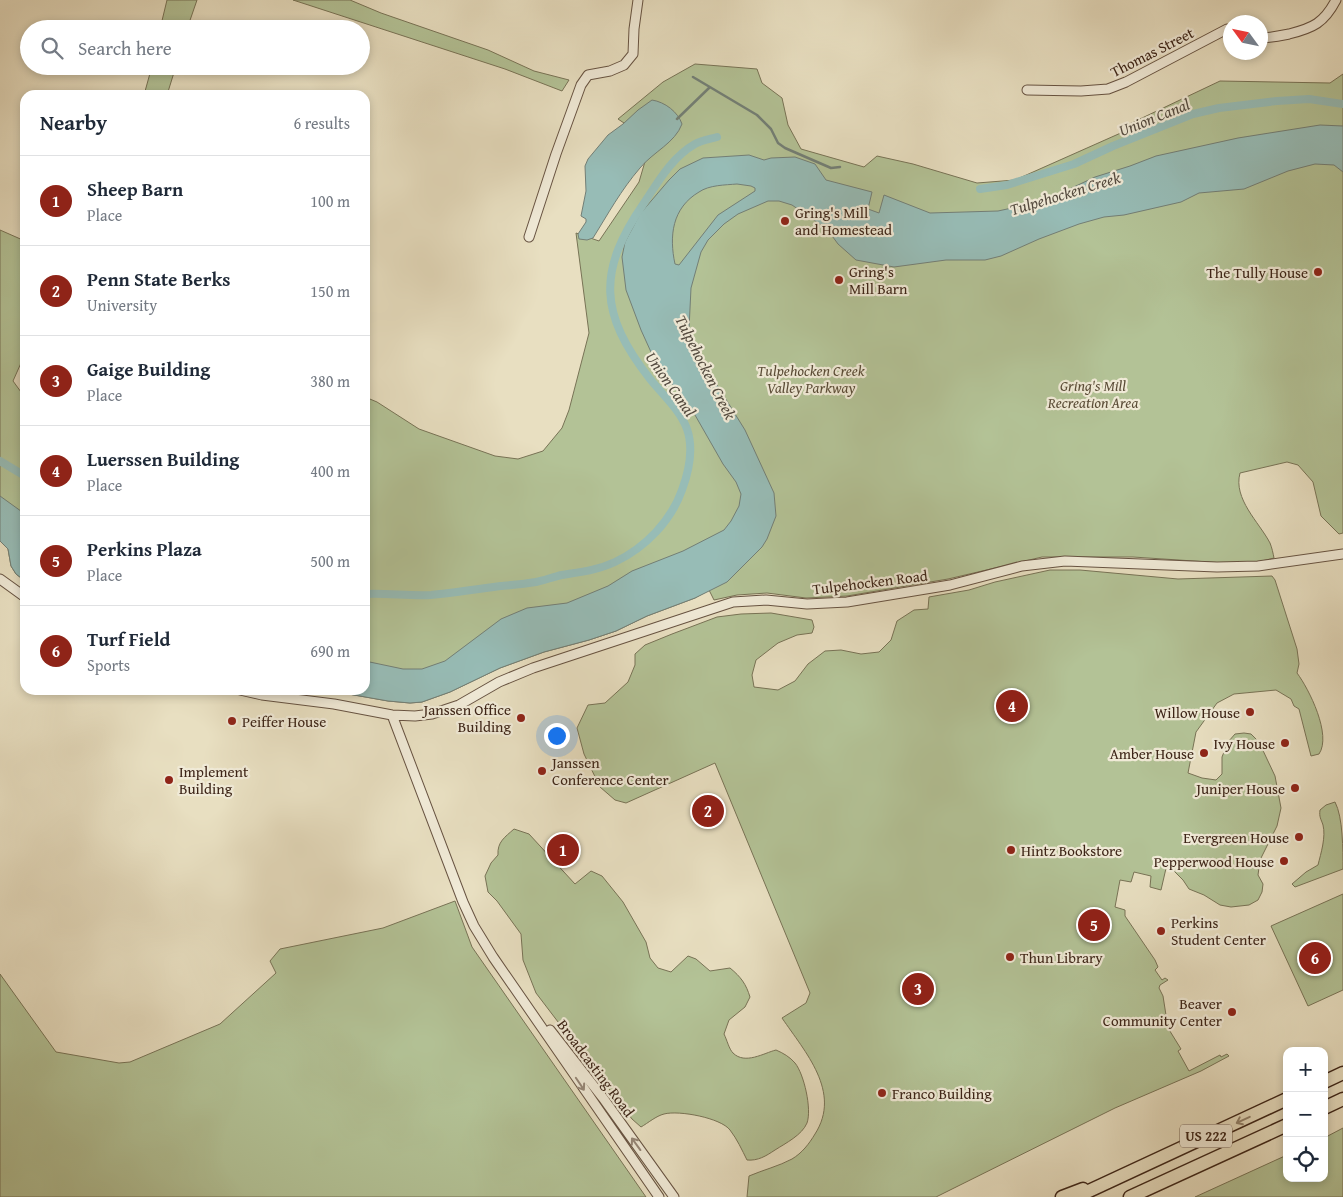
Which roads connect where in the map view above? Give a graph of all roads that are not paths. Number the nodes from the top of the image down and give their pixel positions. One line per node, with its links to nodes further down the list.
1 (638, 0): 6 (street)
2 (1336, 0): 4 (street)
3 (1223, 32): 5 (street, Thomas Street)
4 (1268, 38)
5 (1027, 90)
6 (529, 237)
7 (1343, 554): 11 (street, Tulpehocken Road)
8 (0, 579): 9 (street)
9 (20, 593)
10 (262, 695): 11 (street, Tulpehocken Road)
11 (392, 715): 12 (street, Broadcasting Road)
12 (493, 957): 21 (street, Broadcasting Road, one-way to 21); 22 (street, Broadcasting Road, one-way to 12)
13 (1343, 1073): 14 (highway)
14 (1328, 1080)
15 (1343, 1099): 17 (highway)
16 (1283, 1101): 19 (highway, US 222, one-way to 19)
17 (1328, 1106)
18 (1283, 1127): 20 (highway, US 222)
19 (1126, 1174): 23 (highway); 24 (highway, US 222)
20 (1178, 1174): 25 (highway, US 222); 26 (highway)
21 (659, 1197)
22 (674, 1197)
23 (1062, 1197)
24 (1076, 1197)
25 (1130, 1197)
26 (1136, 1197)

